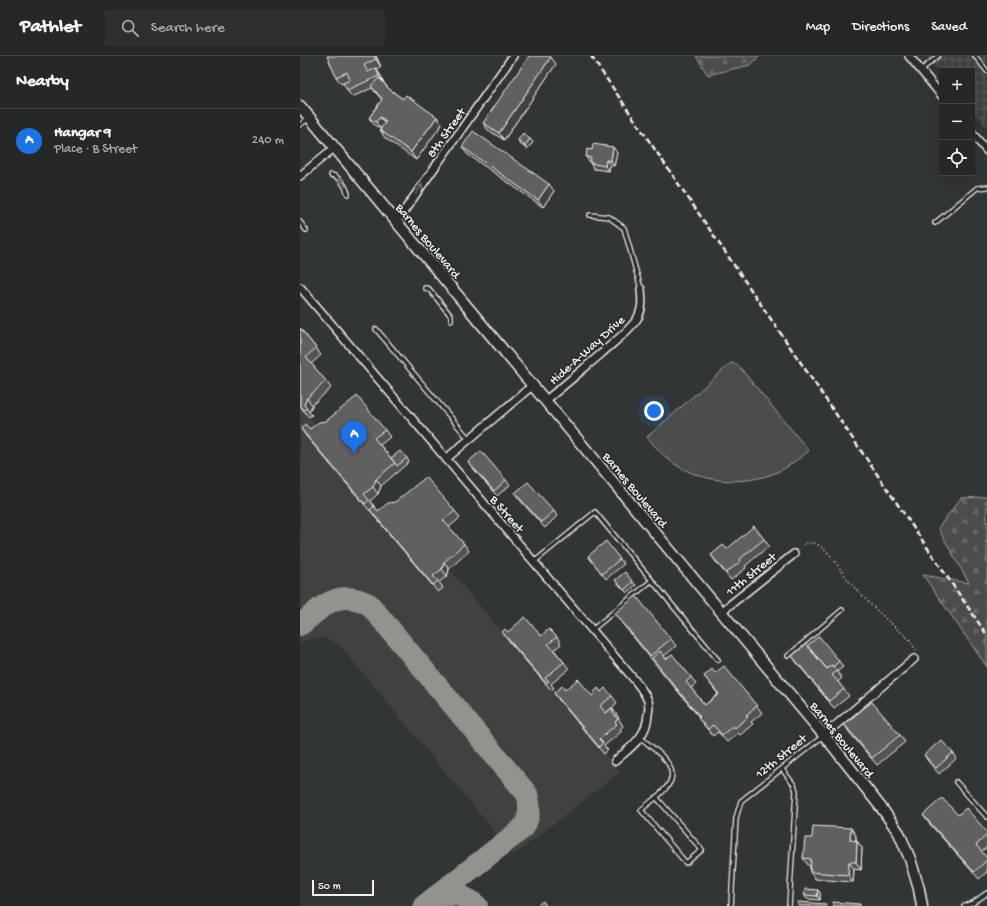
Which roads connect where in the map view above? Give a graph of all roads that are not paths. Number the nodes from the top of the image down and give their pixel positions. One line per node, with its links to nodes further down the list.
1 (513, 56): 19 (street, 8th Street, one-way to 1)
2 (909, 56): 5 (street)
3 (938, 56): 5 (lane)
4 (975, 56): 6 (lane)
5 (921, 70): 7 (street)
6 (987, 71)
7 (939, 92)
8 (300, 106): 9 (street, Barnes Boulevard)
9 (310, 118): 10 (lane); 12 (street, Barnes Boulevard)
10 (300, 125)
11 (975, 136): 13 (street)
12 (334, 147): 15 (street); 19 (street, Barnes Boulevard)
13 (987, 151)
14 (331, 175): 17 (lane, one-way to 14)
15 (300, 176)
16 (987, 187): 21 (lane)
17 (348, 194)
18 (590, 215): 25 (lane)
19 (397, 221): 28 (street, Barnes Boulevard)
20 (300, 222): 22 (lane)
21 (935, 223)
22 (306, 230)
23 (300, 287): 31 (street, B Street)
24 (425, 288): 26 (lane)
25 (640, 289): 29 (street, Hide-A-Way Drive)
26 (451, 320)
27 (376, 329): 30 (lane)
28 (533, 385): 29 (street, Barnes Boulevard); 30 (street)
29 (546, 400): 36 (street, Barnes Boulevard)
30 (469, 439): 31 (street)
31 (446, 459): 33 (street, B Street)
32 (794, 554): 36 (street, 11th Street)
33 (534, 562): 34 (lane); 37 (street, B Street)
34 (651, 581): 37 (lane); 40 (lane)
35 (842, 610): 38 (lane)
36 (721, 612): 41 (street, Barnes Boulevard)
37 (592, 630): 42 (street, B Street)
38 (788, 656)
39 (914, 659): 41 (street, 12th Street)
40 (718, 660)
41 (824, 735): 44 (lane, 12th Street); 51 (street, Barnes Boulevard)
42 (641, 738): 43 (street, B Street); 46 (lane)
43 (615, 761)
44 (782, 769): 49 (lane, 12th Street); 50 (lane)
45 (956, 782): 47 (lane)
46 (656, 797): 46 (lane)
47 (987, 817)
48 (987, 893): 52 (lane)
49 (731, 906)
50 (789, 906)
51 (922, 906)
52 (964, 906)

